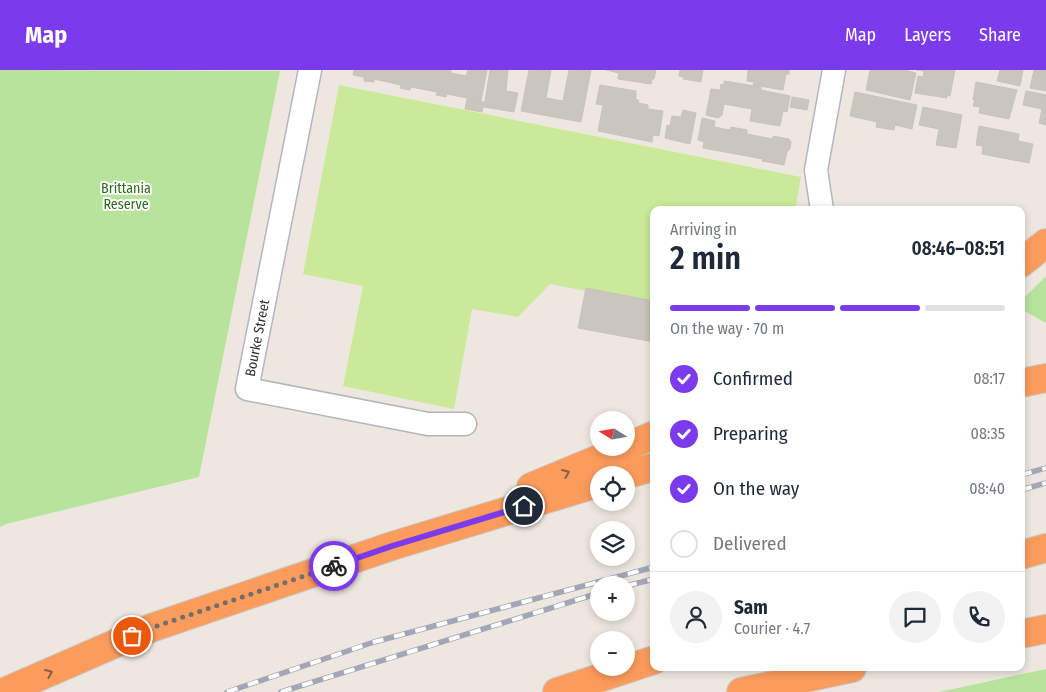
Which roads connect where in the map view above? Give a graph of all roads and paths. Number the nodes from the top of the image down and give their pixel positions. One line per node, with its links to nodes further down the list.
1 (310, 70): 8 (street, Bourke Street)
2 (834, 70): 3 (street)
3 (821, 206)
4 (1046, 243): 5 (highway)
5 (1025, 260)
6 (1046, 378): 7 (highway)
7 (1025, 382)
8 (465, 424)
9 (650, 437): 10 (highway)
10 (635, 443)
11 (605, 456): 15 (highway, one-way to 11)
12 (650, 468): 13 (highway)
13 (635, 472)
14 (590, 486): 15 (highway)
15 (392, 546): 22 (highway, one-way to 15)
16 (1046, 548): 17 (highway)
17 (1025, 554)
18 (1046, 629): 19 (highway)
19 (1025, 633)
20 (650, 661): 23 (highway)
21 (838, 671): 24 (highway)
22 (4, 692)
23 (557, 692)
24 (741, 692)

